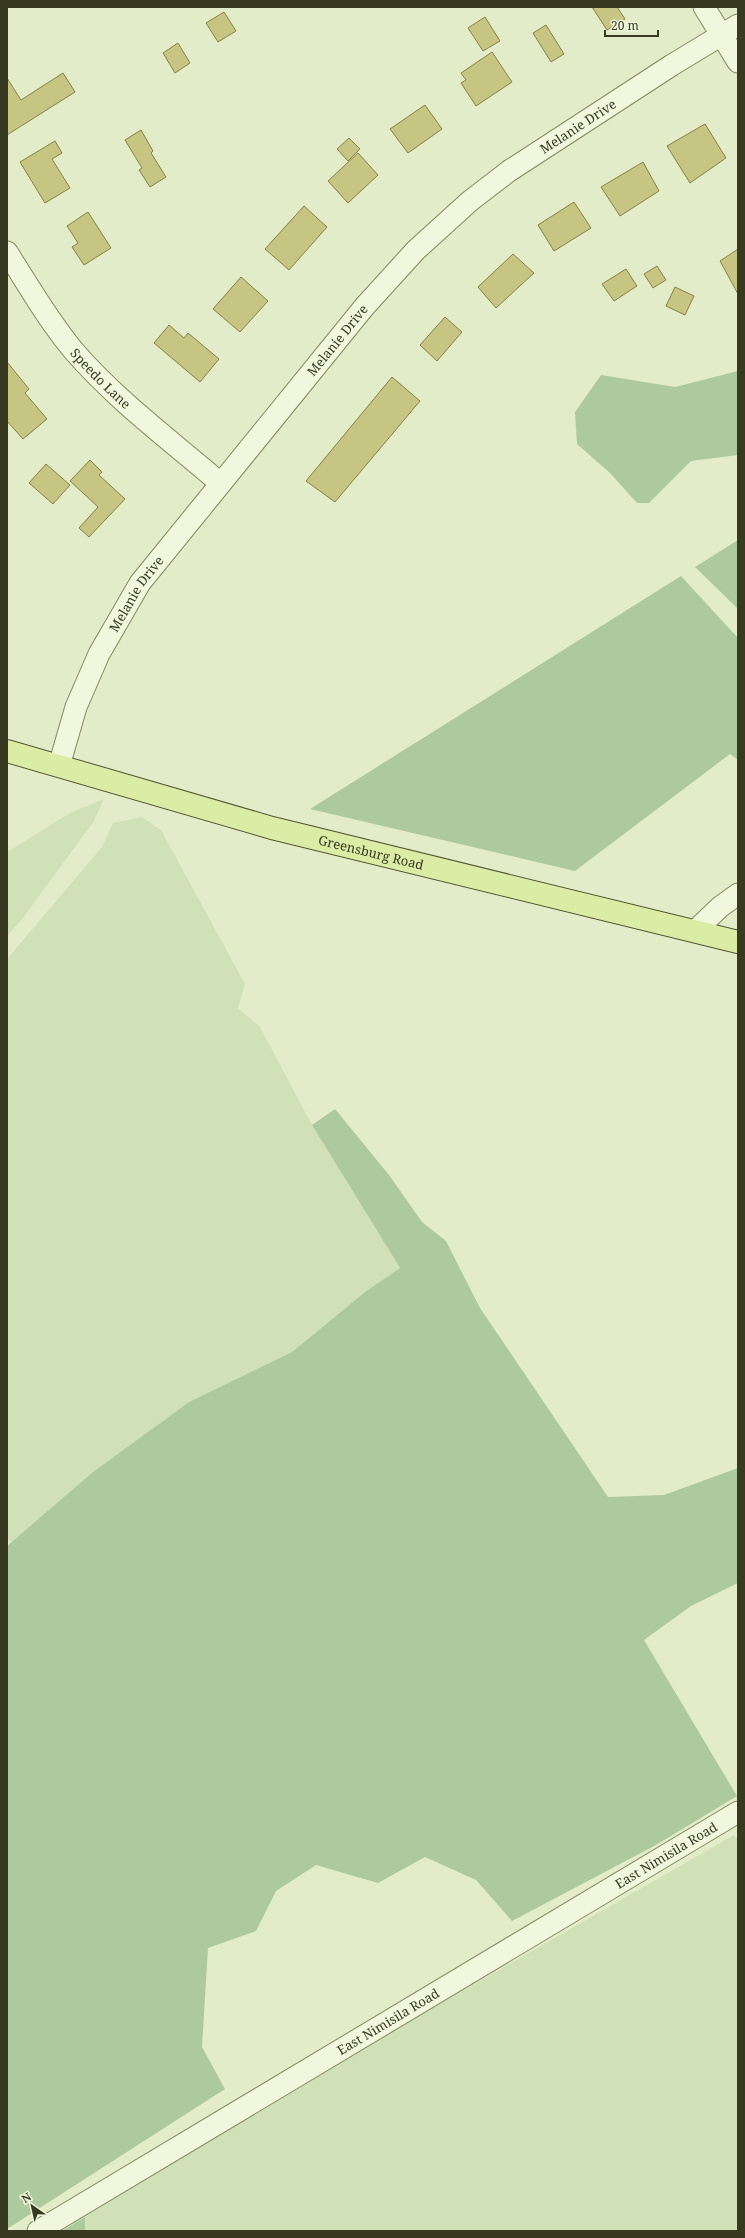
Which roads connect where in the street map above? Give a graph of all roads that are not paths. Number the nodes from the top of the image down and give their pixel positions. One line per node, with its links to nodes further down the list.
1 (704, 7): 2 (street)
2 (730, 30): 3 (street); 5 (street, Melanie Drive)
3 (738, 62)
4 (7, 252): 5 (street, Speedo Lane)
5 (219, 482): 7 (street, Melanie Drive)
6 (7, 751): 7 (main road, Greensburg Road)
7 (59, 766): 9 (main road, Greensburg Road)
8 (738, 894): 9 (street)
9 (695, 931): 10 (main road, Greensburg Road)
10 (738, 942)
11 (738, 1812): 12 (street, East Nimisila Road)
12 (38, 2231)

